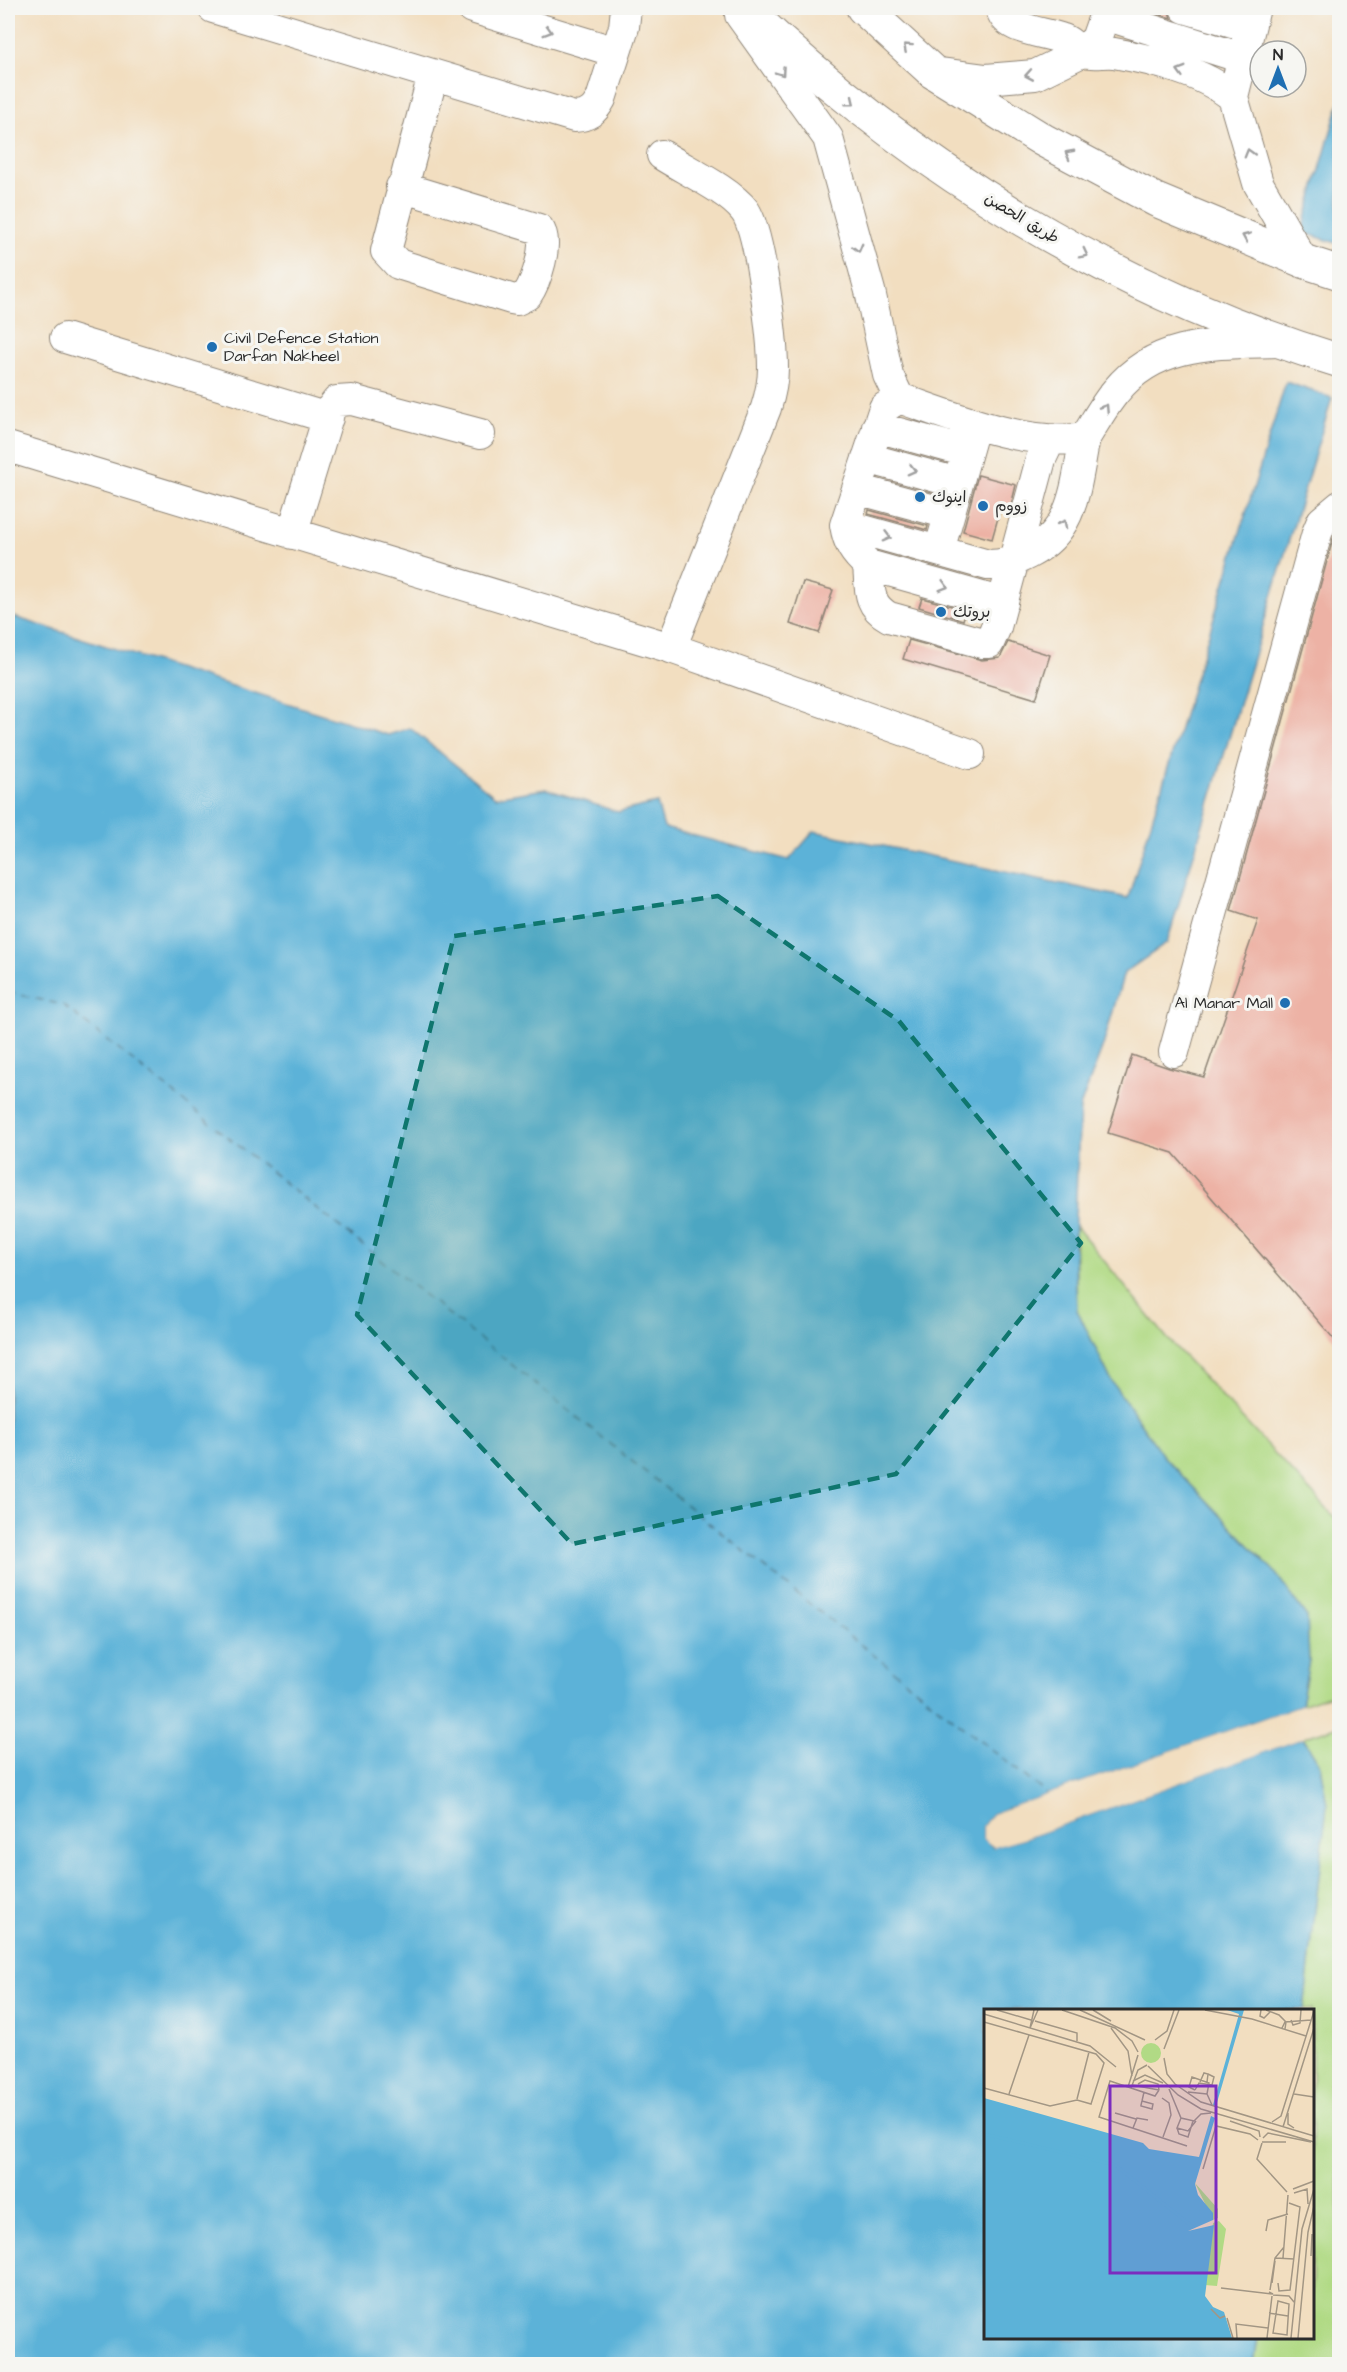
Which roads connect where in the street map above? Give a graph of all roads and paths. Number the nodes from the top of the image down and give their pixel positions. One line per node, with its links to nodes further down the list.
1 (472, 8): 12 (lane, one-way to 12)
2 (626, 8): 12 (lane)
3 (735, 8): 25 (lane, one-way to 25)
4 (744, 8): 23 (main road, طريق الحصن, one-way to 23)
5 (863, 8): 15 (main road, one-way to 5)
6 (1001, 8): 13 (lane)
7 (1185, 8): 11 (lane)
8 (223, 9): 10 (lane)
9 (1106, 11): 13 (lane); 14 (lane)
10 (264, 15): 16 (lane)
11 (1253, 17): 14 (lane)
12 (616, 52): 16 (lane)
13 (1082, 52): 15 (lane, one-way to 15); 17 (lane, one-way to 13)
14 (1242, 58): 17 (lane)
15 (933, 72): 20 (main road, one-way to 15)
16 (433, 75): 19 (lane)
17 (1233, 97): 20 (lane, one-way to 17)
18 (662, 155): 46 (lane)
19 (401, 187): 19 (lane)
20 (1303, 261): 21 (main road)
21 (1340, 273)
22 (65, 338): 27 (lane)
23 (1278, 342): 24 (main road, طريق الحصن); 32 (lane, one-way to 23)
24 (1340, 360)
25 (899, 398): 26 (lane); 29 (lane)
26 (943, 413): 28 (lane); 31 (lane)
27 (328, 418): 30 (lane); 41 (lane)
28 (975, 424): 31 (lane); 34 (lane)
29 (877, 427): 34 (lane); 35 (lane)
30 (480, 434)
31 (1042, 438): 32 (lane); 43 (lane)
32 (1085, 438): 43 (lane, one-way to 32)
33 (8, 447): 41 (lane)
34 (967, 452): 36 (lane)
35 (867, 458): 36 (lane, one-way to 36); 37 (lane)
36 (958, 483): 39 (lane)
37 (857, 489): 39 (lane); 40 (lane)
38 (1340, 506): 48 (lane)
39 (949, 514): 42 (lane)
40 (845, 525): 42 (lane, one-way to 42); 44 (lane)
41 (292, 534): 46 (lane)
42 (939, 551): 43 (lane)
43 (1013, 561): 45 (lane)
44 (869, 575): 45 (lane, one-way to 45); 45 (lane)
45 (999, 615)
46 (671, 648): 47 (lane)
47 (970, 754)
48 (1174, 1052)

